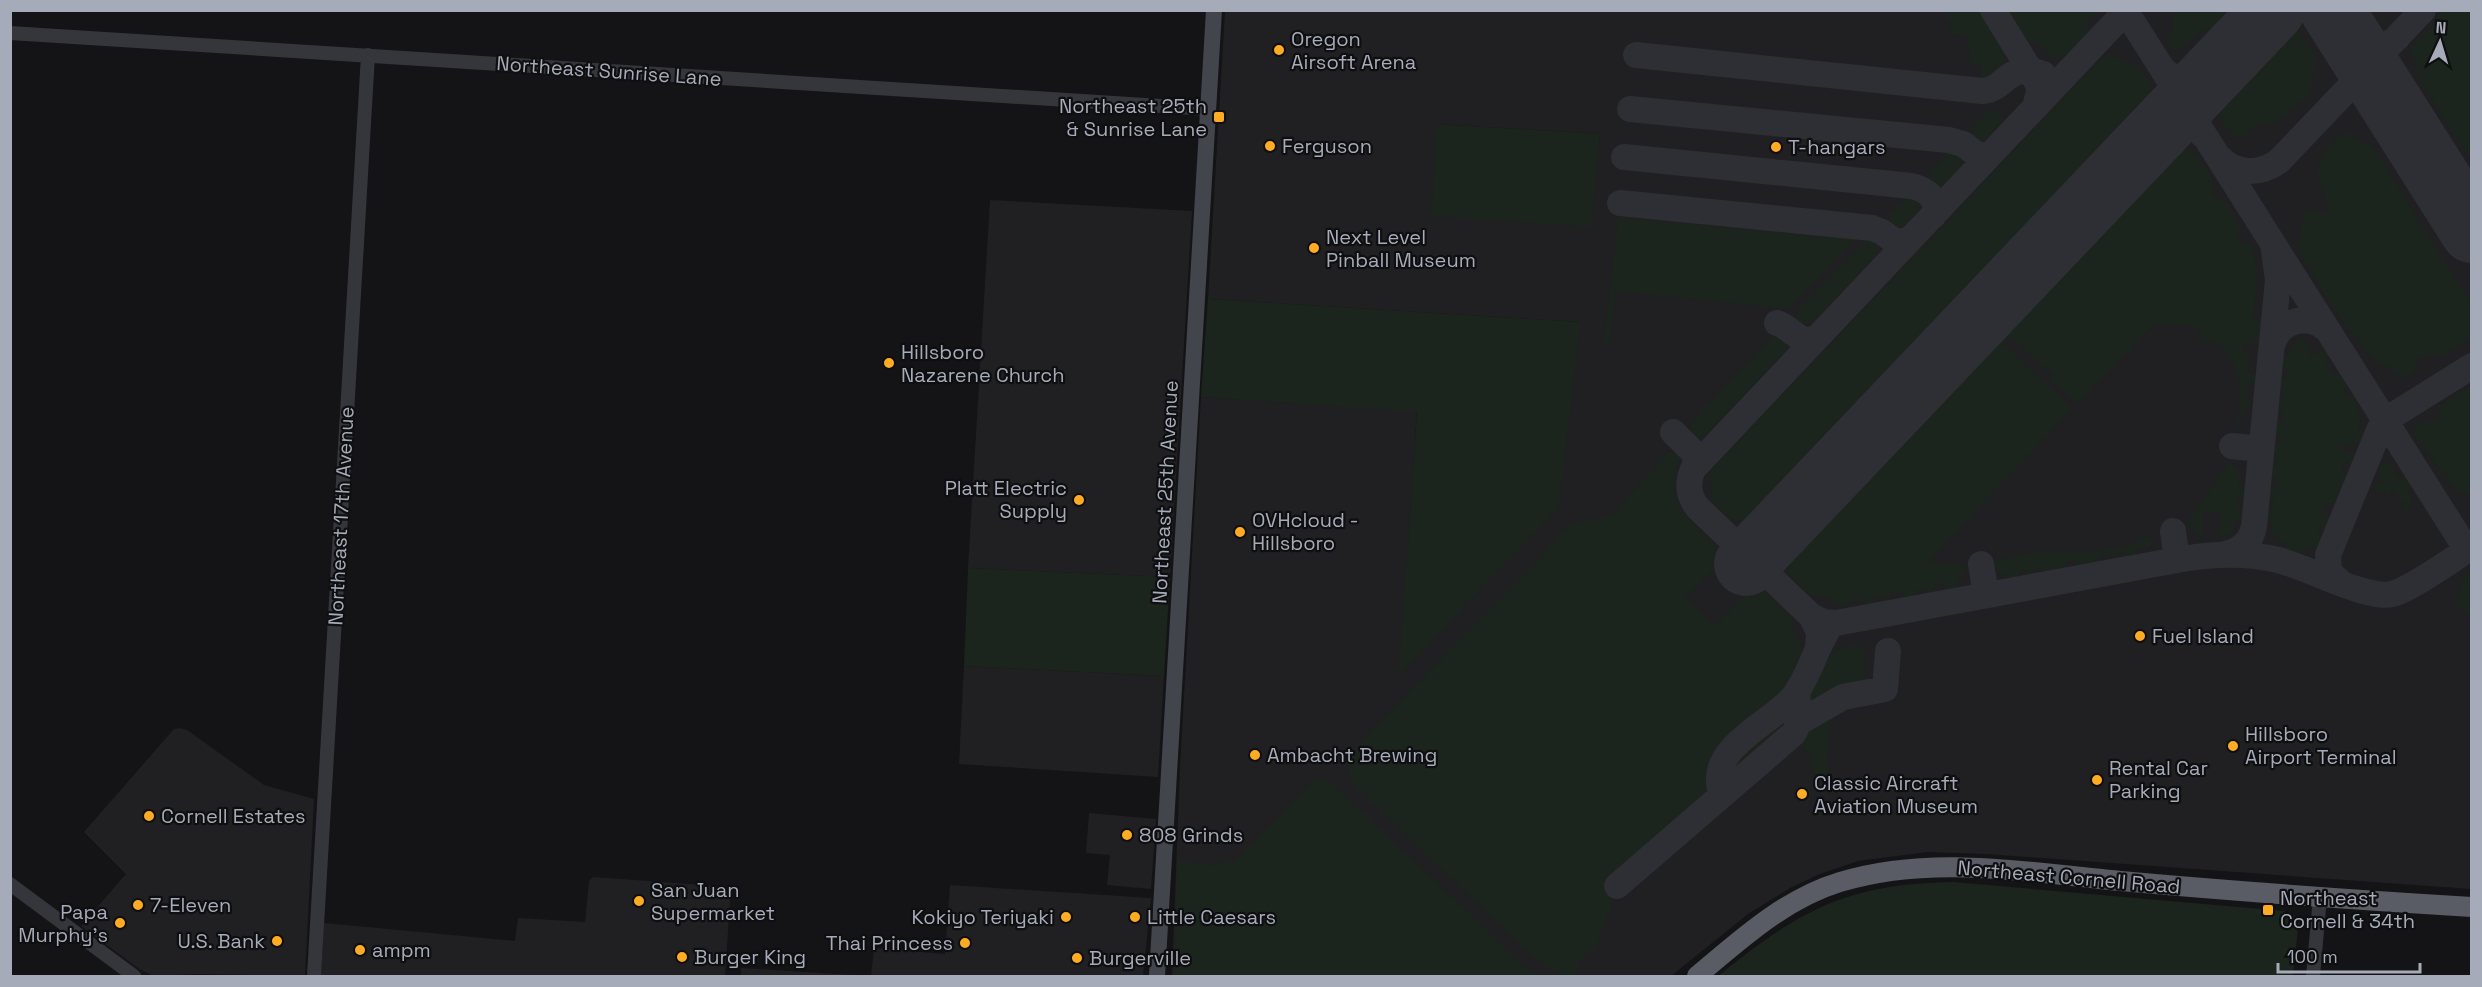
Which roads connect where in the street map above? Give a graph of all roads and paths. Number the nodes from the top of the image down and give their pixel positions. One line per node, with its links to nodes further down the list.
1 (1214, 10): 4 (main road, Northeast 25th Avenue)
2 (10, 33): 3 (street, Northeast Sunrise Lane)
3 (368, 55): 4 (street, Northeast Sunrise Lane); 9 (street, Northeast 17th Avenue)
4 (1208, 109): 10 (main road, Northeast 25th Avenue)
5 (10, 884): 8 (street)
6 (2320, 897): 7 (highway, Northeast Cornell Road); 11 (highway, Northeast Cornell Road); 12 (street)
7 (2472, 907)
8 (135, 976)
9 (314, 976)
10 (1157, 976)
11 (1697, 976)
12 (2313, 976)

